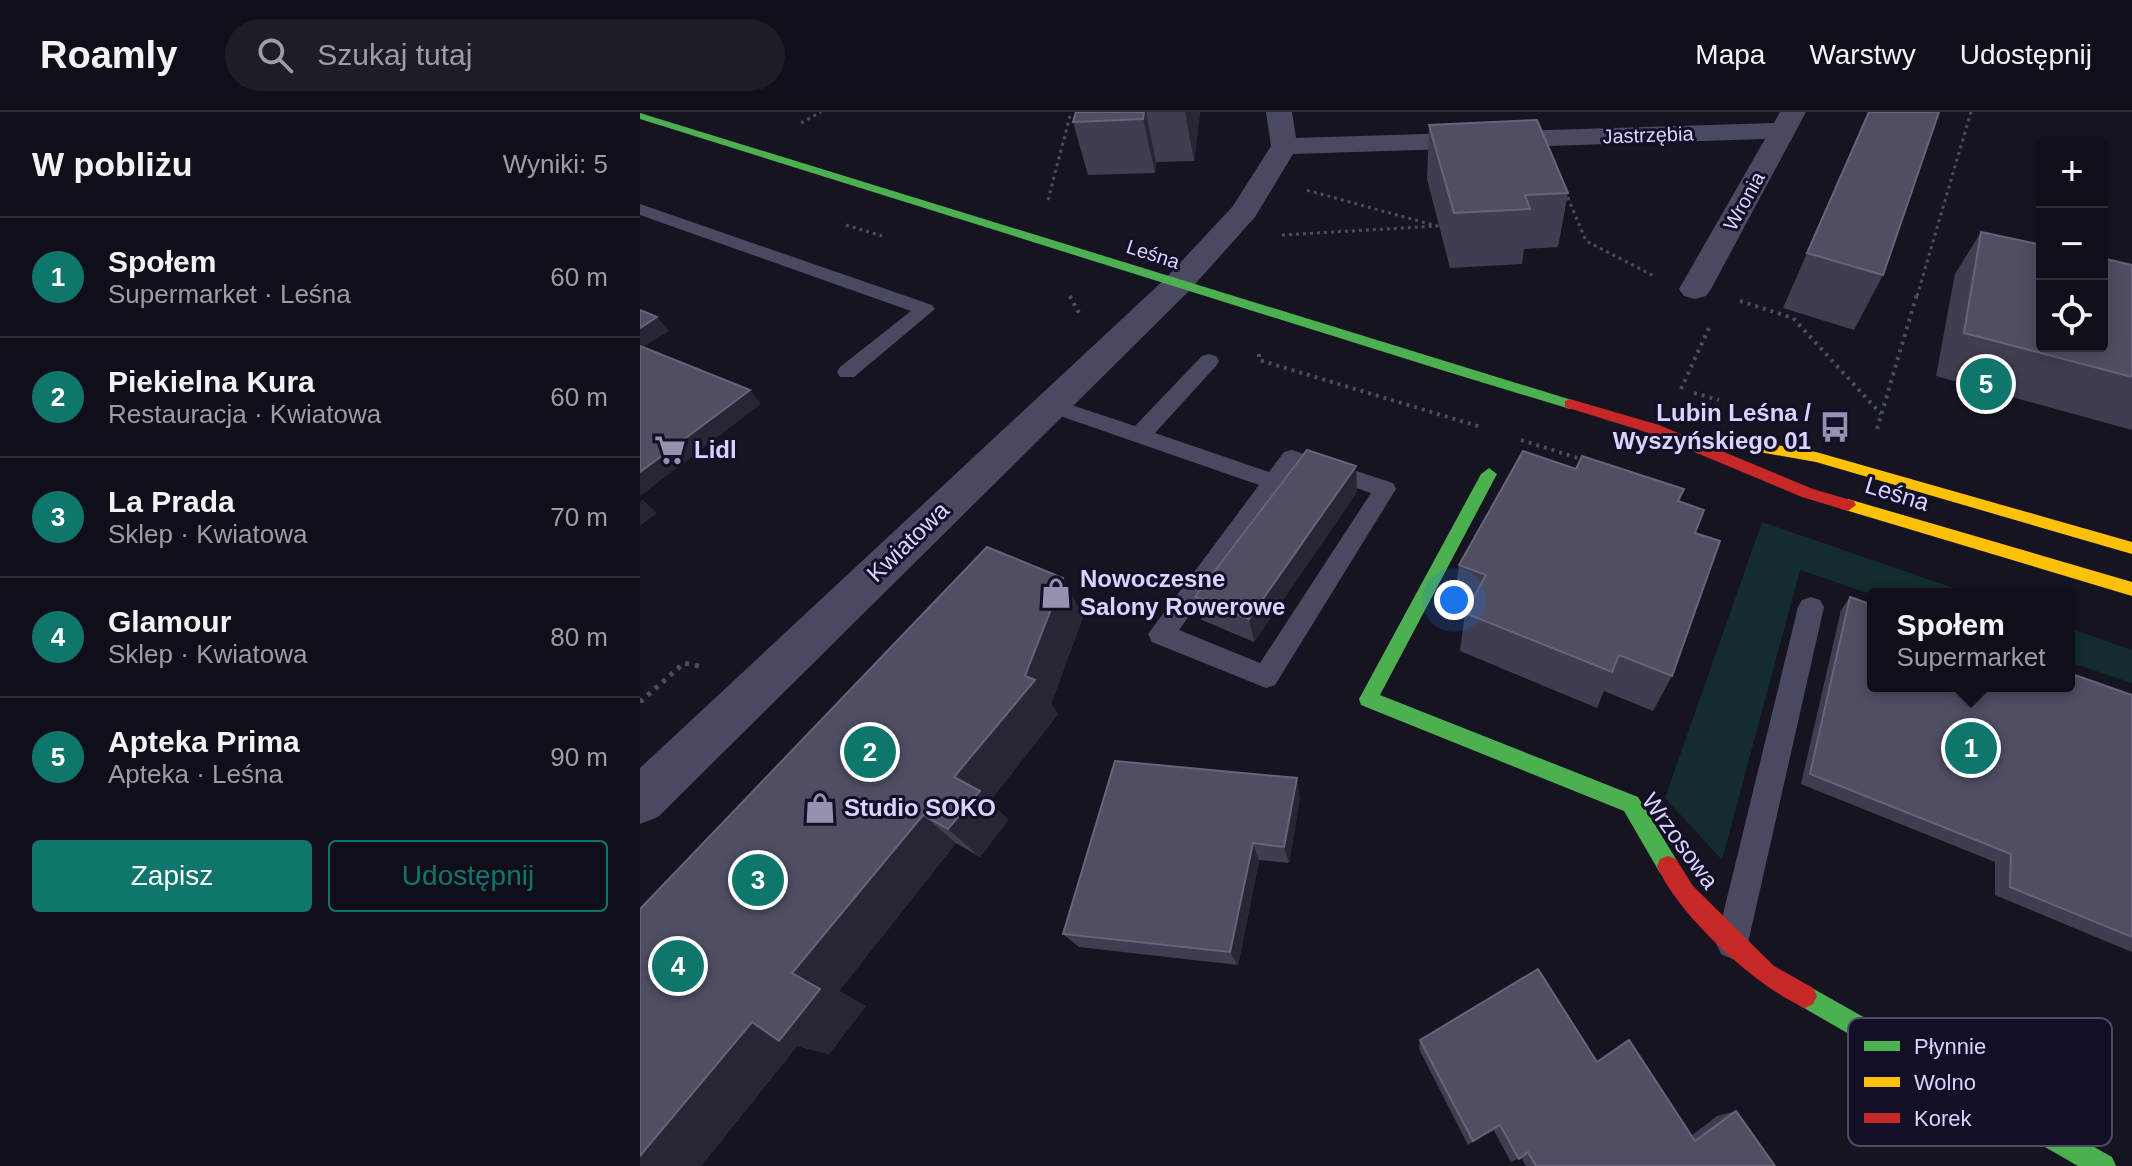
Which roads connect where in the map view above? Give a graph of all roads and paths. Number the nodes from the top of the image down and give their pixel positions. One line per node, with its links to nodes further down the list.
1 (1071, 112): 12 (path)
2 (1279, 112): 8 (street)
3 (1504, 112): 7 (street)
4 (1971, 112): 20 (path)
5 (640, 116): 14 (street, Leśna)
6 (1788, 121): 7 (street, Jastrzębia); 15 (street, Wronia)
7 (1512, 139): 8 (street, Jastrzębia)
8 (1284, 146): 14 (street)
9 (1303, 189): 13 (path)
10 (1564, 189): 15 (path)
11 (640, 209): 18 (lane)
12 (1046, 209)
13 (1272, 236)
14 (1177, 285): 19 (street, Kwiatowa); 21 (street, Leśna)
15 (1695, 289): 20 (path)
16 (1259, 350): 22 (path)
17 (1209, 361): 23 (lane)
18 (847, 372)
19 (1050, 405): 23 (lane); 32 (street, Kwiatowa)
20 (1881, 414): 24 (path)
21 (1654, 429): 29 (street, Leśna); 30 (street, Leśna)
22 (1495, 431)
23 (1140, 435): 28 (lane)
24 (1875, 435)
25 (1508, 436): 26 (path)
26 (1592, 462)
27 (1489, 474): 33 (street, Wrzosowa)
28 (1274, 482): 28 (lane)
29 (2132, 548)
30 (2132, 589)
31 (1811, 607): 33 (lane)
32 (640, 801)
33 (1732, 943): 34 (street, Wrzosowa)
34 (1848, 1021)
35 (2068, 1146): 36 (street, Wrzosowa)
36 (2103, 1166)

